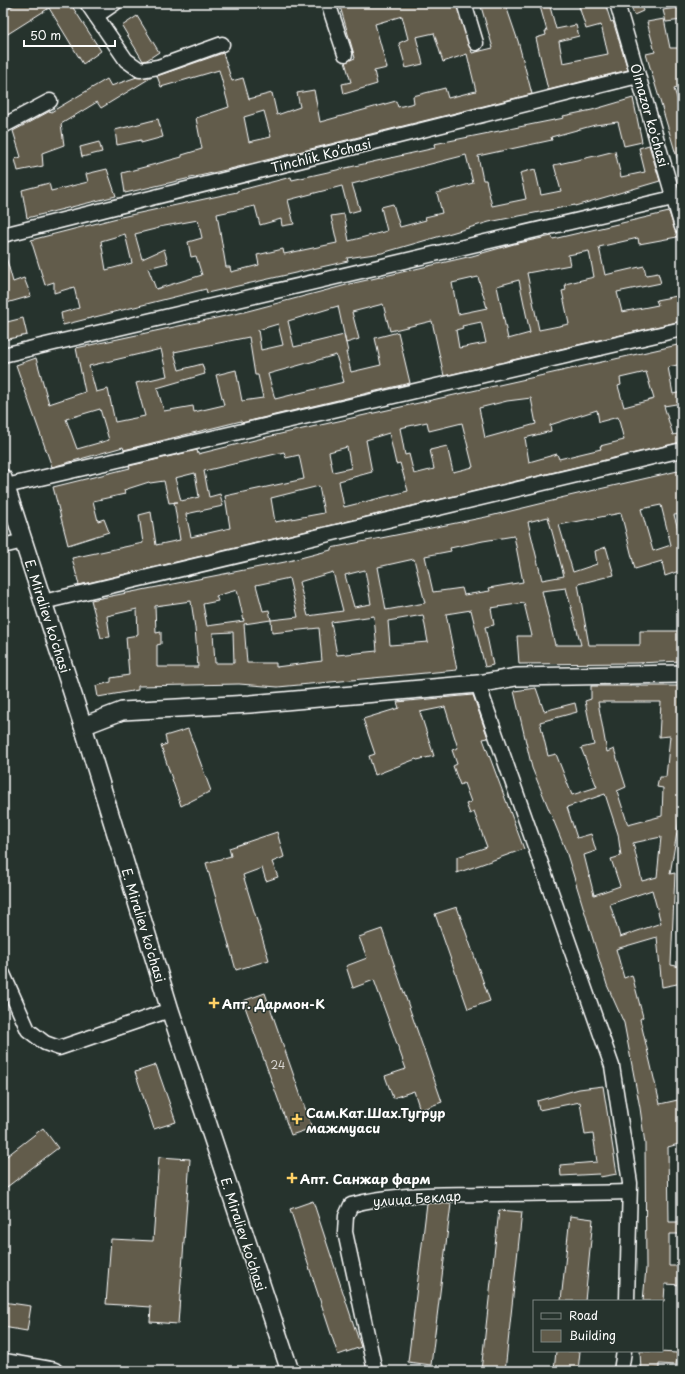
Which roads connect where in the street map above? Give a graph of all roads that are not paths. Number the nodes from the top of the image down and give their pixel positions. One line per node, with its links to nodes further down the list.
1 (87, 3): 6 (street)
2 (115, 3): 6 (street)
3 (328, 3): 9 (street)
4 (464, 3): 7 (street)
5 (617, 3): 10 (street, Olmazor ko'chasi)
6 (96, 16): 8 (street)
7 (476, 43)
8 (222, 44)
9 (345, 54)
10 (638, 76): 13 (street, Olmazor ko'chasi); 15 (street, Tinchlik Ko’chasi)
11 (50, 101): 12 (street)
12 (3, 126)
13 (673, 198): 14 (street, Olmazor ko'chasi); 17 (street)
14 (682, 227)
15 (3, 235)
16 (682, 329): 19 (street)
17 (3, 355)
18 (682, 450): 22 (street)
19 (4, 482): 20 (street, E. Miraliev ko'chasi)
20 (23, 541): 21 (street); 22 (street, E. Miraliev ko'chasi)
21 (3, 546)
22 (43, 602): 25 (street, E. Miraliev ko'chasi)
23 (682, 674): 24 (street)
24 (478, 684): 25 (street); 28 (street)
25 (84, 726): 27 (street, E. Miraliev ko'chasi)
26 (3, 974): 27 (street)
27 (170, 1010): 33 (street, E. Miraliev ko'chasi)
28 (630, 1192): 29 (street); 34 (street, улица Беклар)
29 (627, 1300)
30 (624, 1352): 35 (street)
31 (3, 1362): 32 (street)
32 (54, 1371)
33 (290, 1371)
34 (375, 1371)
35 (621, 1371)

